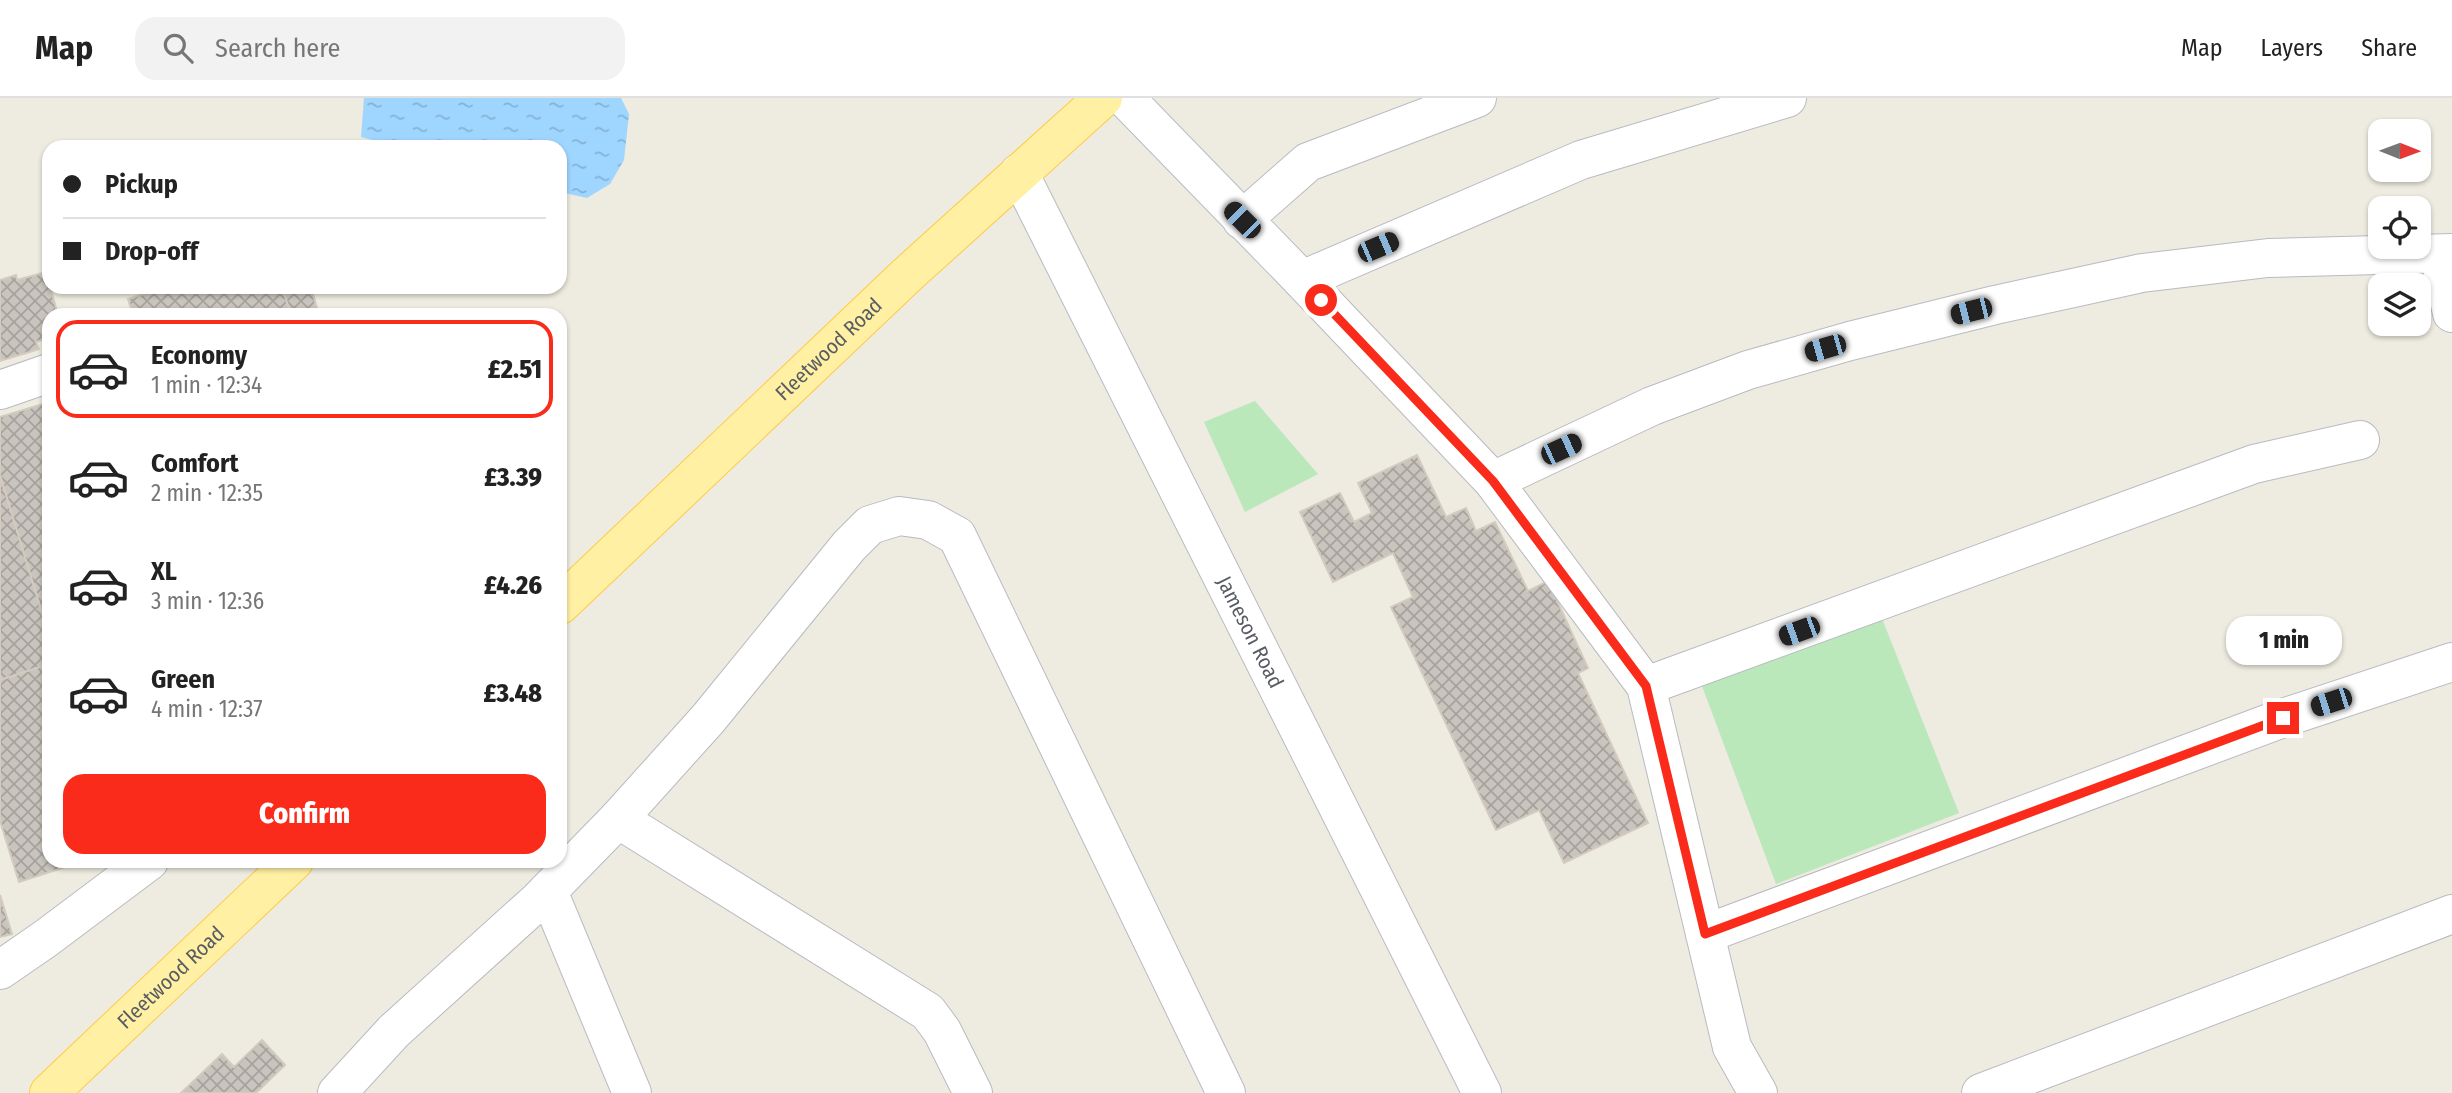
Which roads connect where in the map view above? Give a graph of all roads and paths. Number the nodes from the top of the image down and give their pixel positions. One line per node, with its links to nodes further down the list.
1 (1103, 98): 5 (main road, Fleetwood Road)
2 (1125, 98): 6 (street)
3 (1477, 98): 6 (street)
4 (1787, 98): 8 (street)
5 (1019, 173): 14 (main road, Fleetwood Road); 29 (street, Jameson Road)
6 (1242, 220): 8 (street)
7 (2445, 253): 9 (street); 13 (street)
8 (1302, 280): 13 (street)
9 (2452, 313)
10 (42, 375): 11 (street)
11 (0, 390)
12 (2360, 440): 16 (street)
13 (1493, 481): 16 (street)
14 (567, 598)
15 (2452, 662): 22 (street)
16 (1646, 686): 22 (street)
17 (618, 819): 20 (street); 27 (street); 28 (street)
18 (140, 868): 23 (street)
19 (287, 868): 25 (main road, Fleetwood Road)
20 (548, 891): 24 (street); 26 (street)
21 (2452, 914): 31 (street)
22 (1705, 934): 30 (street)
23 (0, 970)
24 (348, 1088)
25 (48, 1093)
26 (632, 1093)
27 (974, 1093)
28 (1226, 1093)
29 (1482, 1093)
30 (1758, 1093)
31 (1981, 1093)

